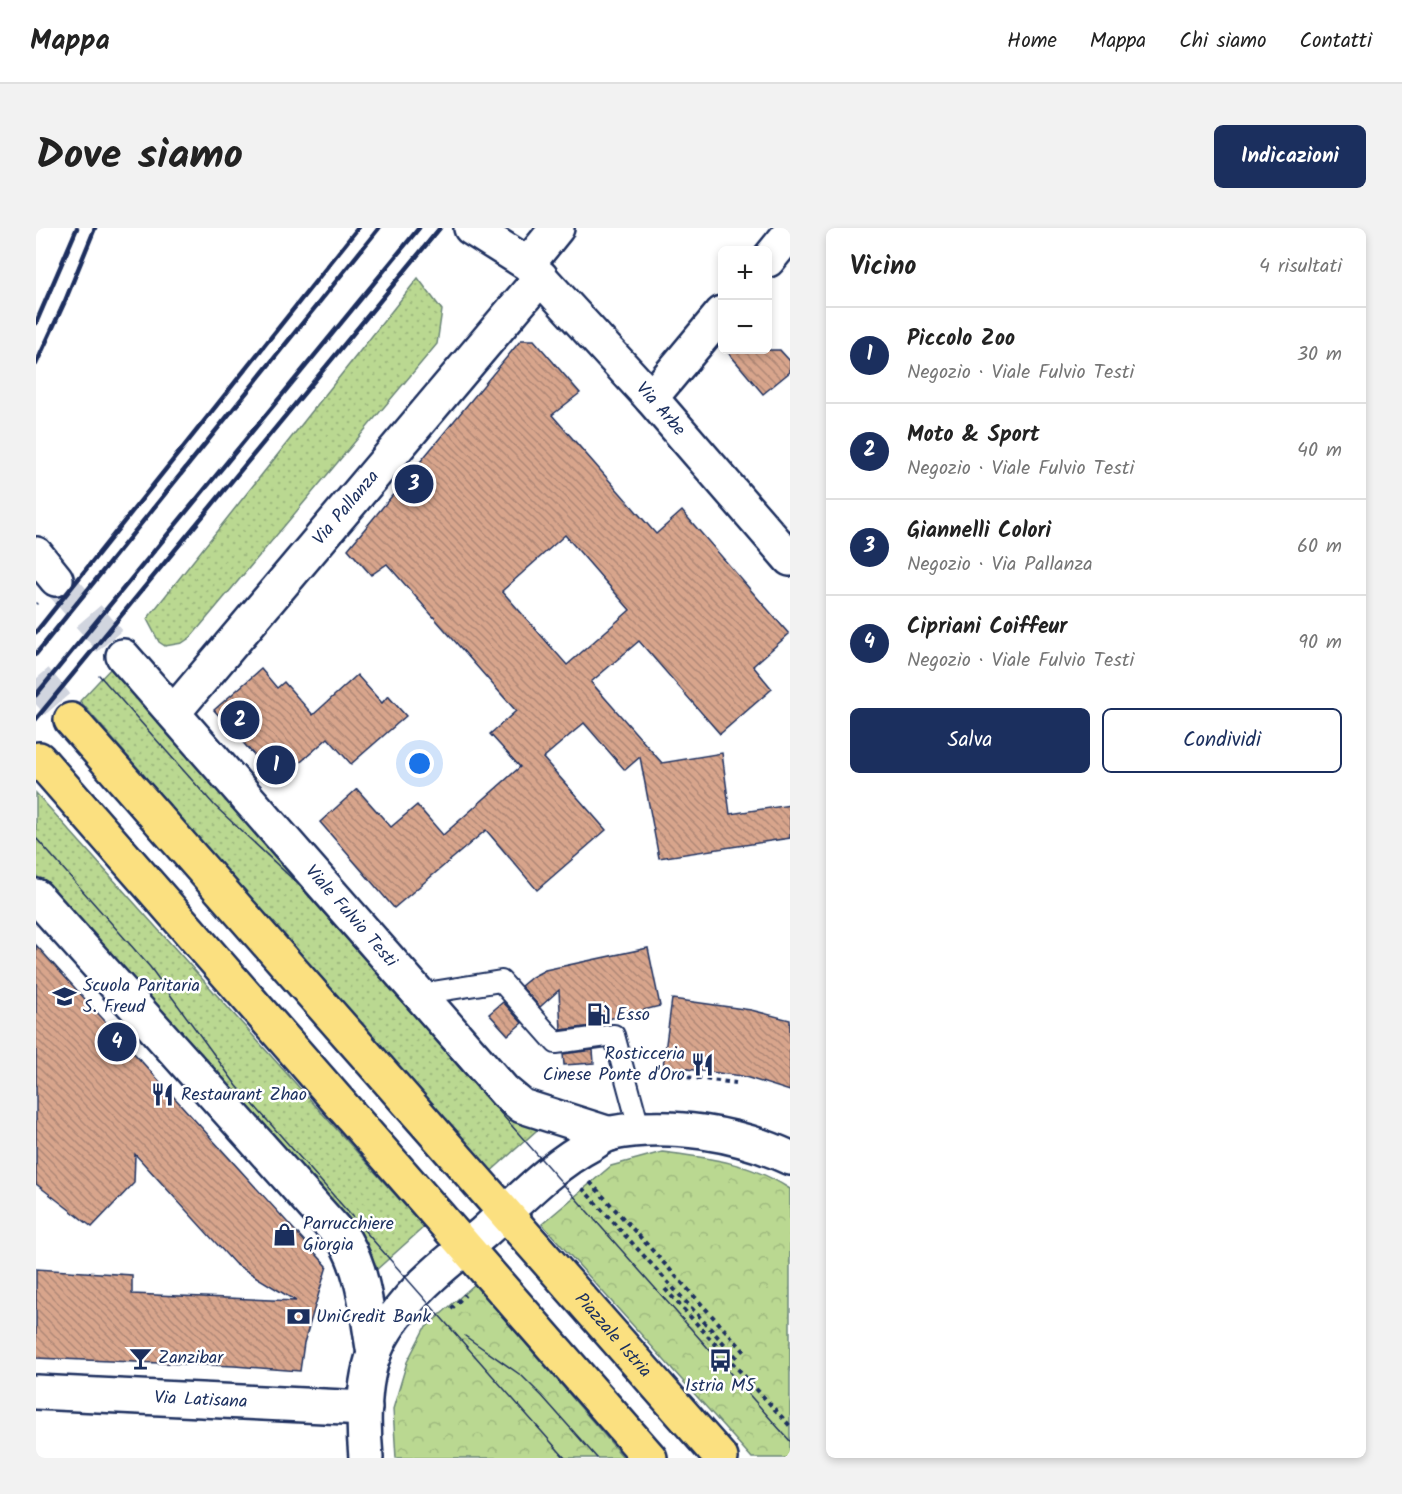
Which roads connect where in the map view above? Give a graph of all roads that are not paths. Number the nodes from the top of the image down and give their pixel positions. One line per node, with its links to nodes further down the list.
1 (471, 228): 6 (street)
2 (515, 228): 6 (street)
3 (557, 228): 6 (street, Via Pallanza)
4 (790, 233): 5 (street)
5 (772, 255)
6 (534, 270): 8 (street, Via Arbe); 13 (street, Via Pallanza)
7 (718, 319): 8 (street)
8 (651, 398): 10 (street, Via Arbe)
9 (36, 554): 11 (street)
10 (790, 559)
11 (56, 579)
12 (123, 656): 13 (street, Viale Fulvio Testi)
13 (174, 712): 17 (street, Viale Fulvio Testi)
14 (71, 720): 20 (main road)
15 (39, 759): 21 (main road)
16 (39, 904): 22 (street)
17 (420, 994): 18 (street, Viale Fulvio Testi); 18 (lane)
18 (625, 1132): 19 (street); 20 (street)
19 (790, 1158)
20 (504, 1214): 21 (street); 27 (main road, Piazzale Istria)
21 (467, 1247): 22 (street); 26 (main road)
22 (374, 1354): 24 (street)
23 (36, 1392): 24 (street, Via Latisana)
24 (365, 1408): 25 (street)
25 (366, 1458)
26 (650, 1458)
27 (721, 1458)

